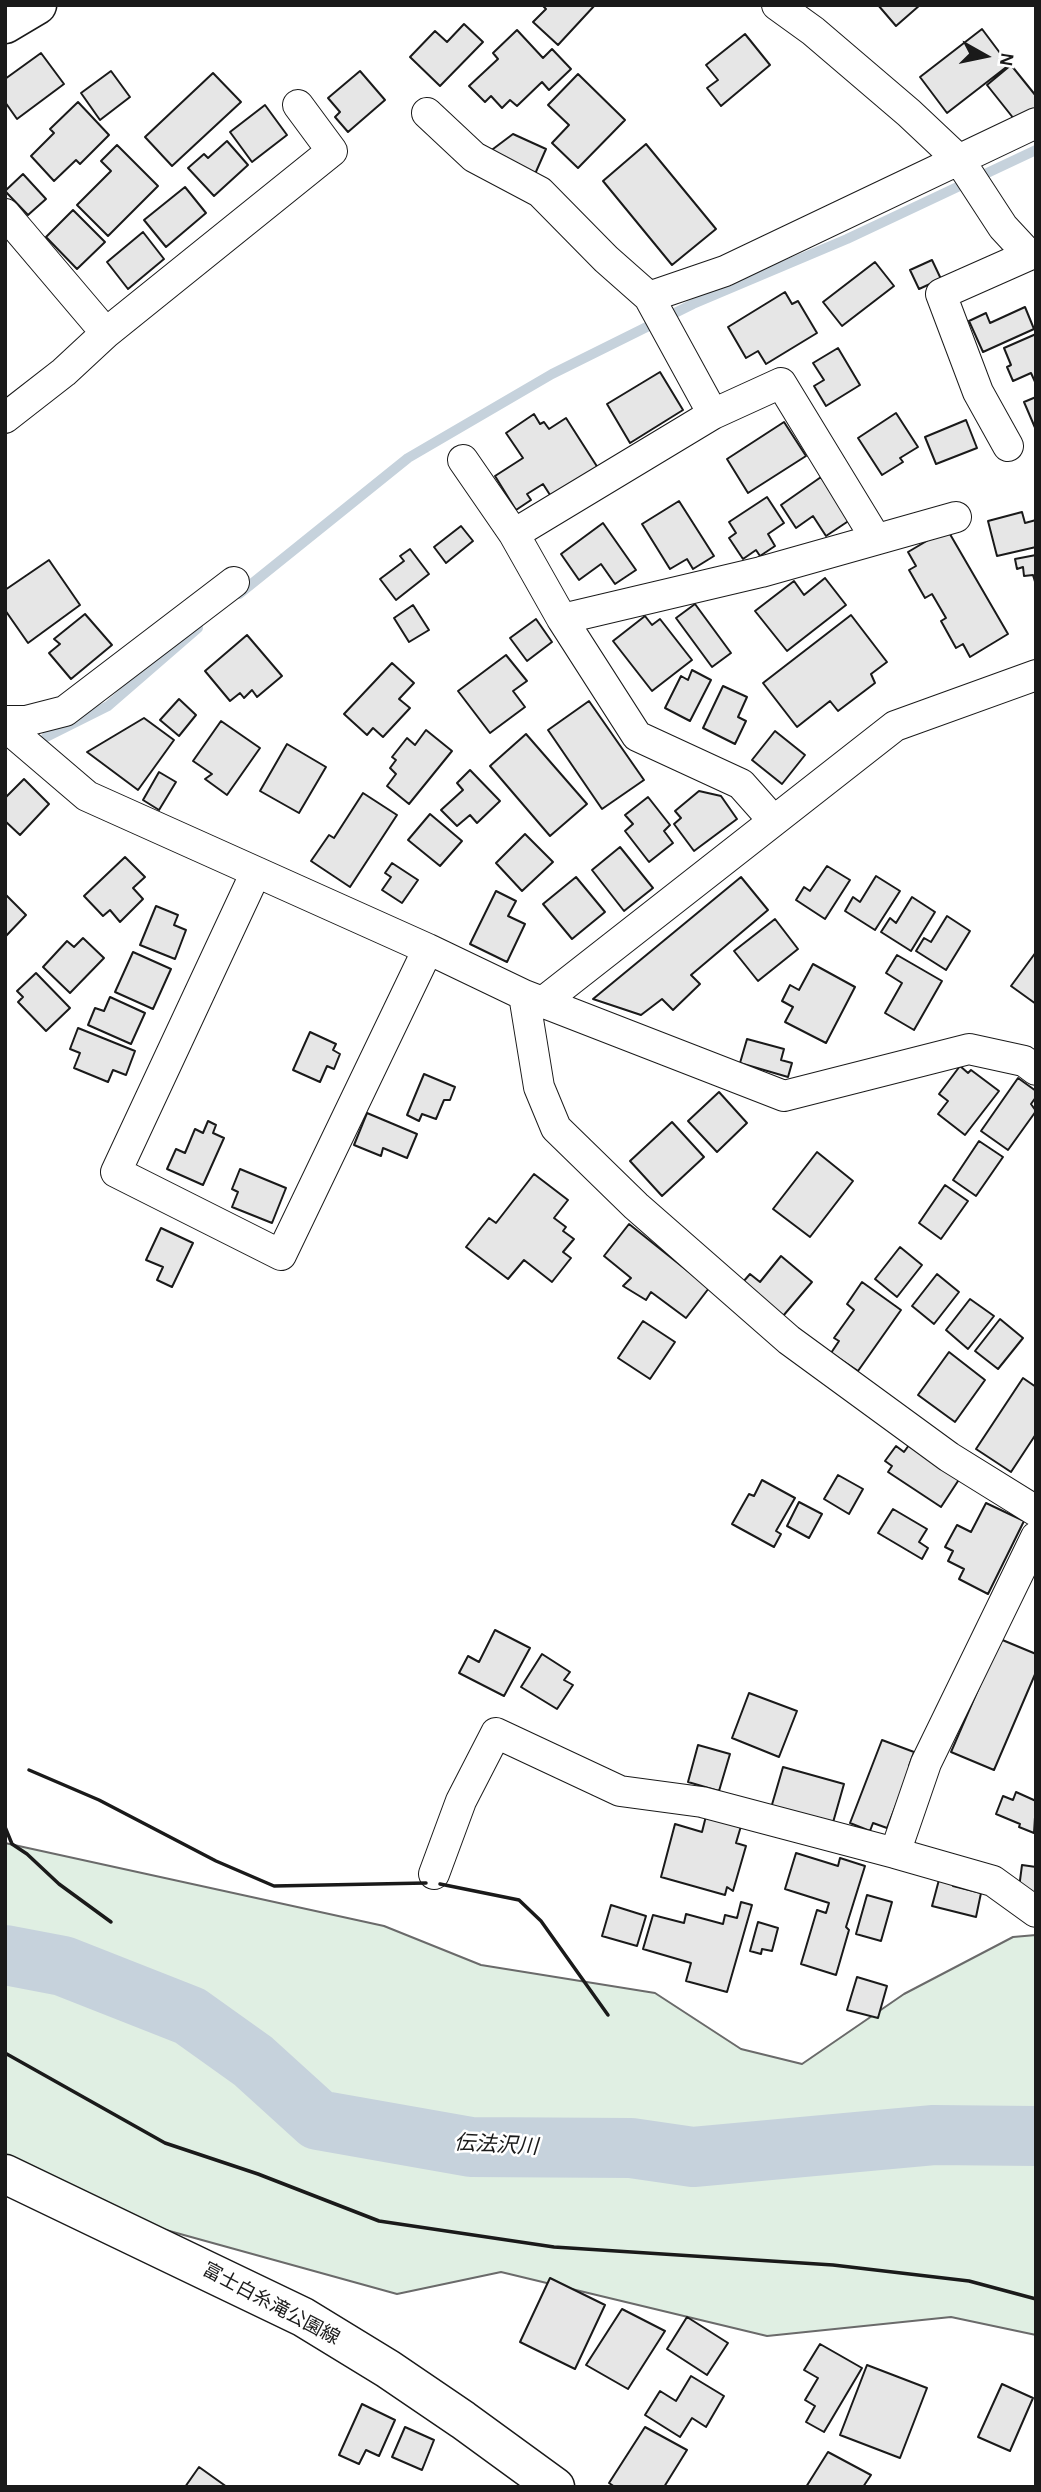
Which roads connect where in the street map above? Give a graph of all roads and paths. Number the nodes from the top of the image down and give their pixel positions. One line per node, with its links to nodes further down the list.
1 (37, 5): 3 (main road)
2 (777, 5): 7 (street)
3 (5, 24)
4 (298, 105): 10 (street)
5 (427, 113): 9 (street)
6 (1036, 123): 7 (street)
7 (960, 160): 9 (street); 13 (street)
8 (5, 214): 10 (street)
9 (649, 298): 11 (street)
10 (106, 333): 12 (street)
11 (713, 414): 16 (street); 17 (street)
12 (5, 418)
13 (1008, 446)
14 (463, 460): 16 (street)
15 (956, 517): 17 (street)
16 (514, 534): 19 (street)
17 (876, 539): 19 (street)
18 (234, 582): 21 (street)
19 (562, 619): 22 (street)
20 (1036, 675): 22 (street)
21 (5, 724): 23 (street)
22 (773, 820): 25 (street)
23 (256, 872): 24 (street); 24 (street)
24 (428, 949): 25 (street)
25 (534, 998): 26 (street); 27 (street)
26 (1036, 1070)
27 (1036, 1511)
28 (1036, 1537): 29 (street)
29 (895, 1853): 30 (street); 31 (street)
30 (434, 1874)
31 (1036, 1912)
32 (5, 2174): 33 (main road, 富士白糸滝公園線)
33 (555, 2487)

